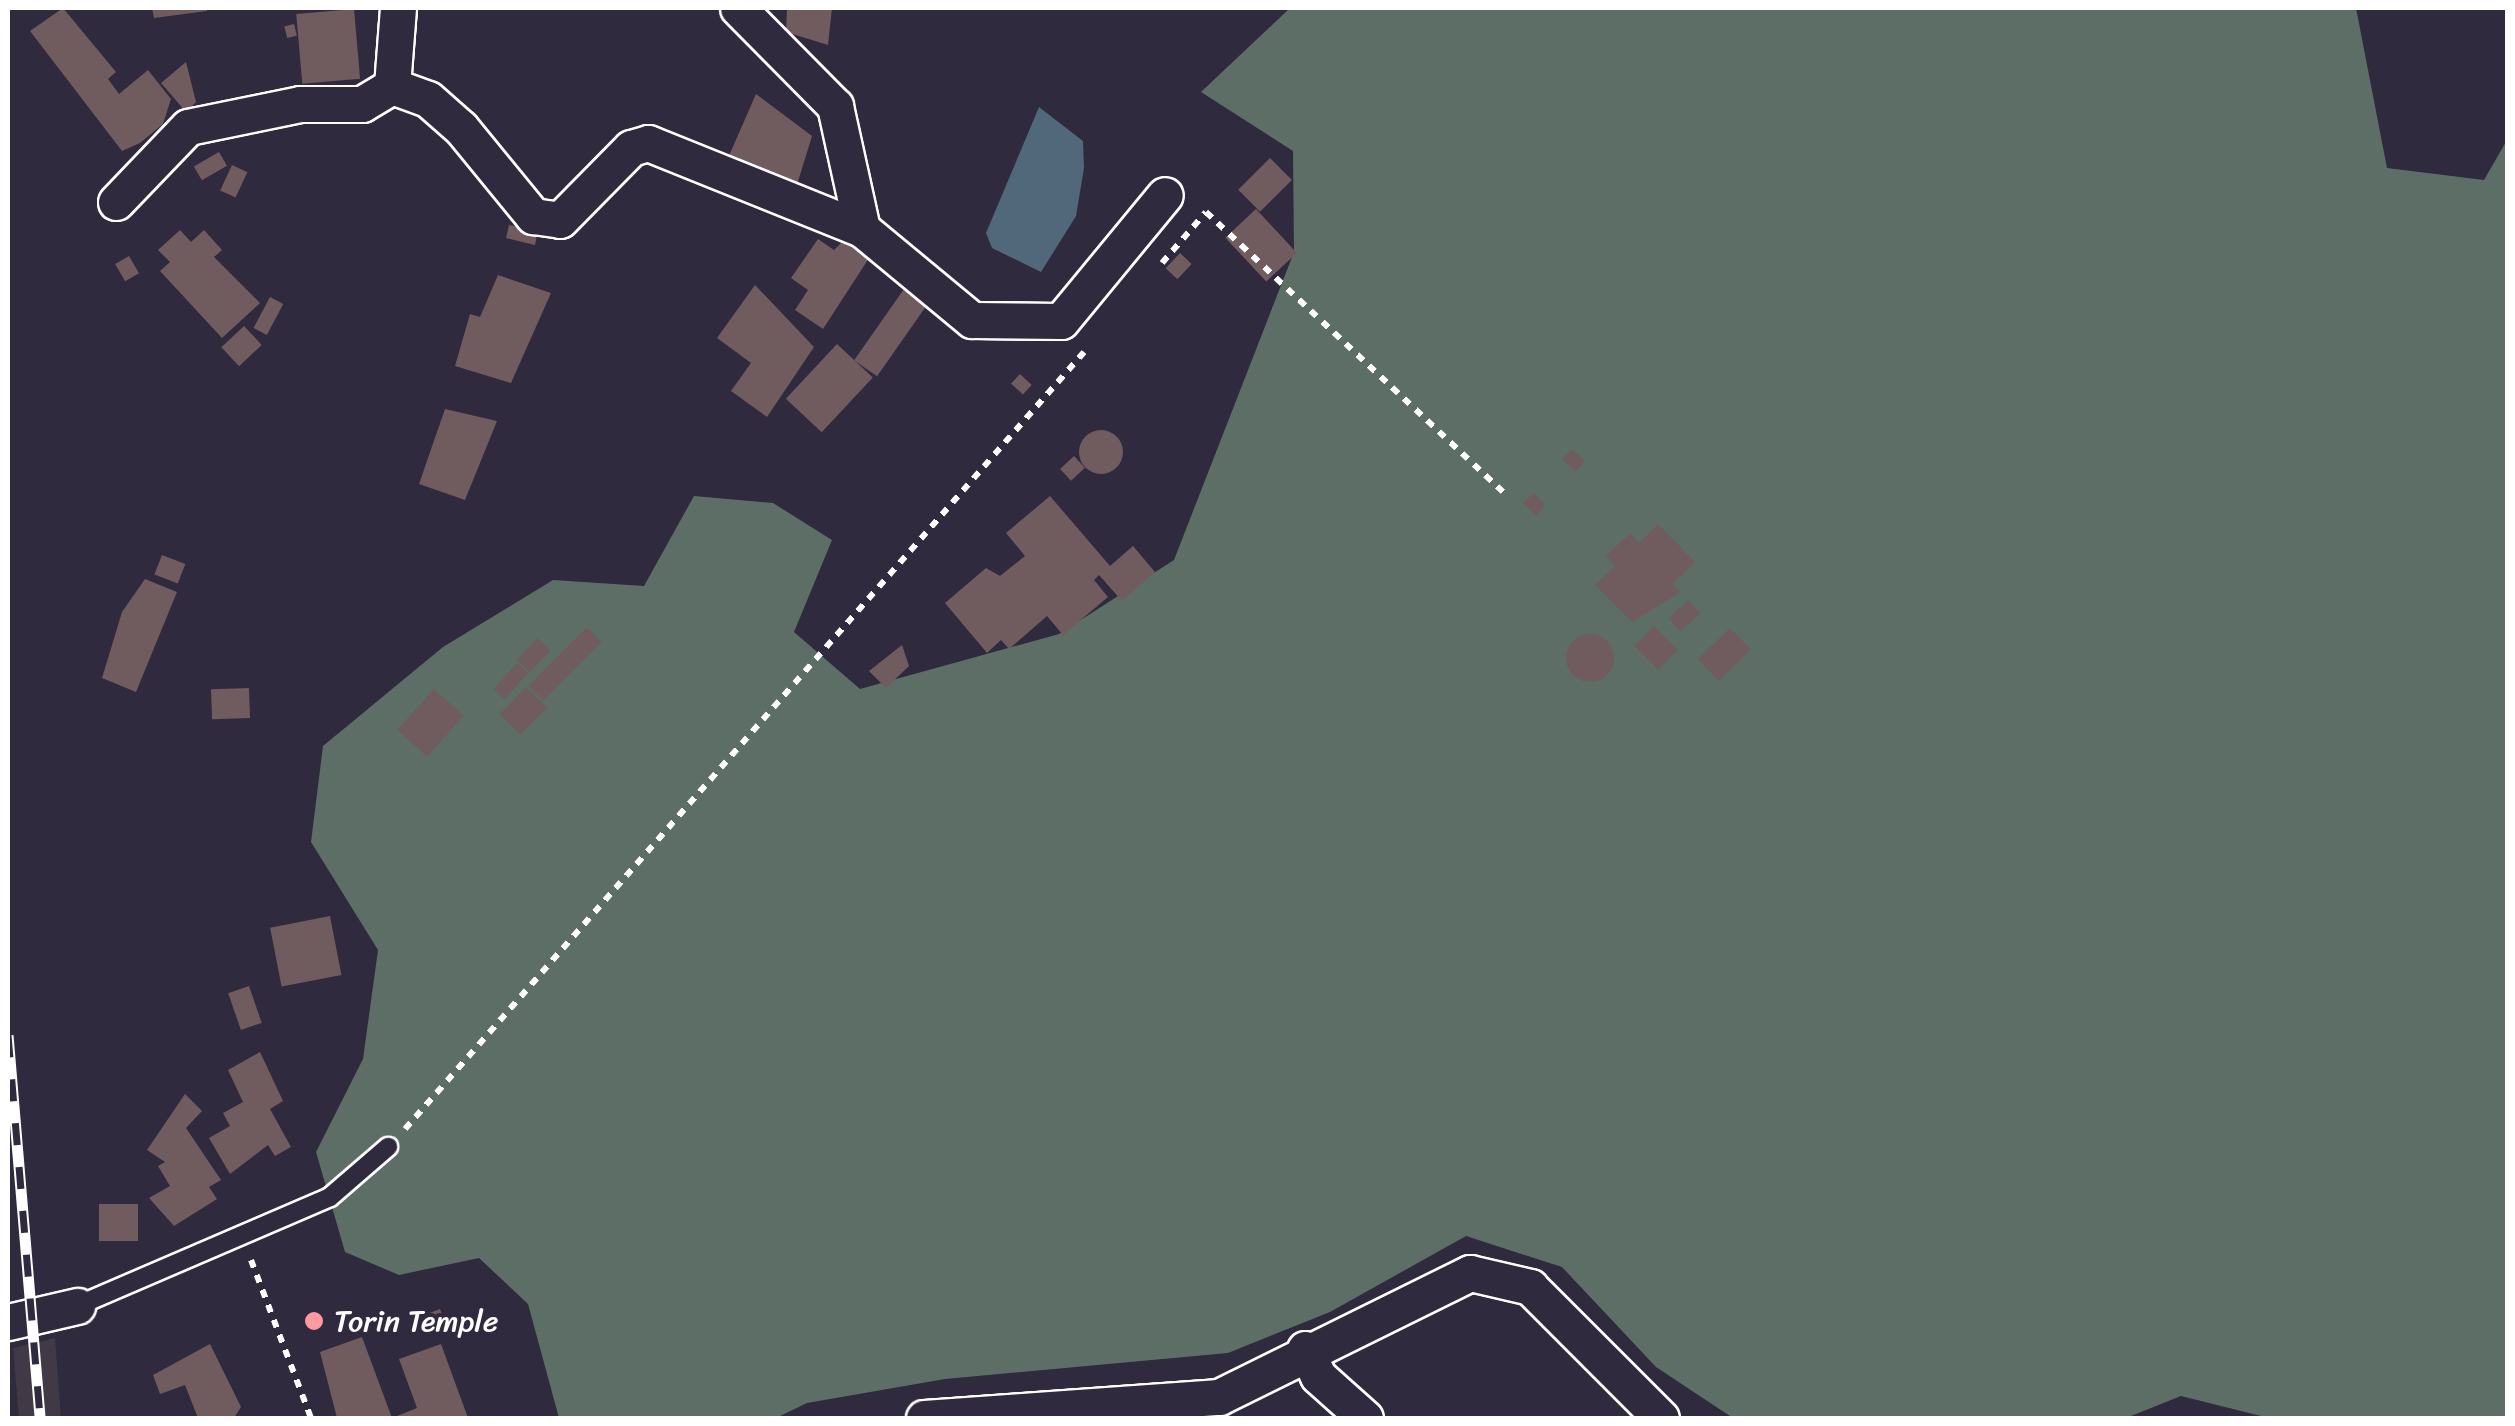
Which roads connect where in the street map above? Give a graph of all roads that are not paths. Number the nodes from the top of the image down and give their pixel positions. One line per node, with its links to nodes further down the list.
1 (398, 8): 3 (street)
2 (738, 8): 6 (street)
3 (392, 86): 5 (street); 6 (street)
4 (1165, 195): 6 (street)
5 (116, 202)
6 (862, 229)
7 (388, 1147): 8 (lane)
8 (77, 1306): 9 (street)
9 (8, 1322)
10 (1305, 1349): 11 (street); 13 (street); 14 (street)
11 (1091, 1415): 12 (street)
12 (924, 1418)
13 (1365, 1418)
14 (1662, 1418)

